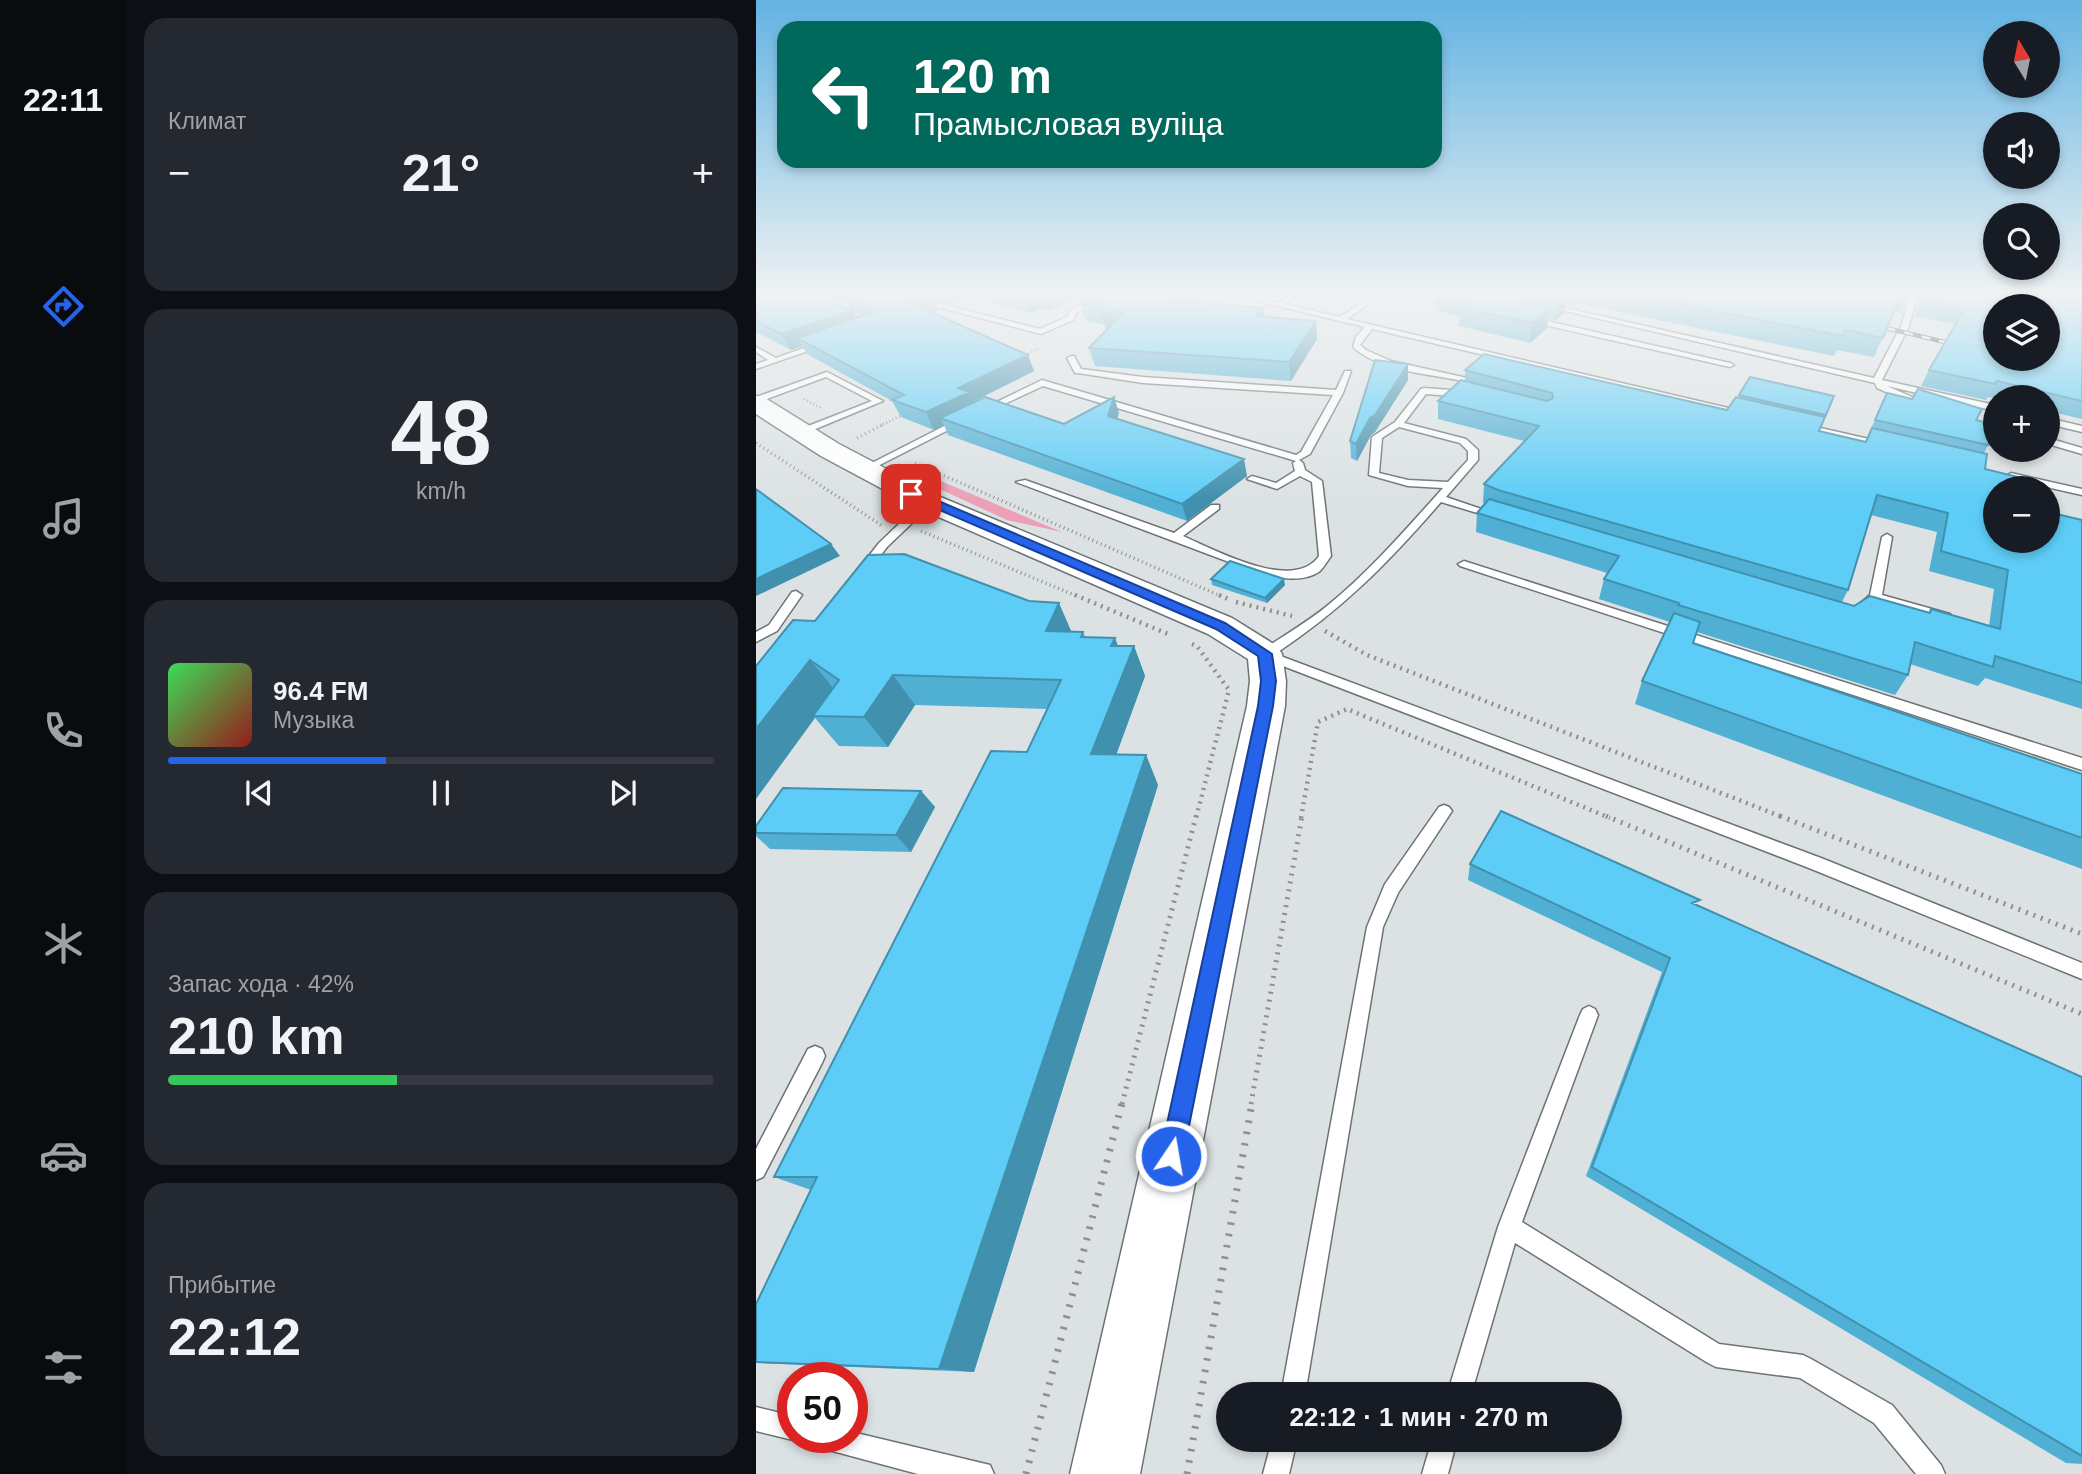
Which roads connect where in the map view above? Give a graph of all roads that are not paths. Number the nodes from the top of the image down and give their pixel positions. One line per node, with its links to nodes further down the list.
1 (1073, 362): 11 (lane)
2 (1392, 362): 9 (lane)
3 (1522, 362): 16 (lane)
4 (1716, 362): 7 (lane)
5 (1800, 362): 10 (lane)
6 (1887, 362): 10 (lane)
7 (1730, 365)
8 (1348, 373): 11 (lane)
9 (1463, 377)
10 (1878, 379): 14 (lane); 15 (lane)
11 (1339, 393): 25 (lane)
12 (1481, 398): 18 (lane)
13 (756, 402): 21 (main road); 21 (lane)
14 (1921, 404)
15 (1983, 405)
16 (1760, 416)
17 (1787, 423): 23 (lane)
18 (1398, 424): 31 (lane); 31 (lane)
19 (2060, 424): 20 (lane)
20 (2082, 429)
21 (801, 432): 26 (main road)
22 (2060, 445): 24 (lane)
23 (1894, 448)
24 (2082, 451)
25 (1297, 458): 26 (lane); 27 (lane)
26 (865, 469): 34 (main road)
27 (1300, 472): 29 (lane); 37 (lane)
28 (2001, 473): 32 (lane)
29 (1252, 479)
30 (1021, 482): 37 (lane)
31 (1450, 485): 33 (lane)
32 (2082, 492)
33 (1438, 498): 36 (lane); 46 (lane)
34 (928, 502): 40 (lane); 46 (main road)
35 (1215, 507): 37 (lane)
36 (1504, 517)
37 (1175, 537)
38 (1887, 537): 42 (lane)
39 (1464, 564): 47 (lane)
40 (858, 578)
41 (796, 595): 45 (lane)
42 (1876, 597): 43 (lane); 44 (lane)
43 (1844, 620)
44 (1964, 623)
45 (756, 638)
46 (1265, 654): 49 (lane); 62 (main road)
47 (2082, 764)
48 (1444, 811): 54 (lane)
49 (2082, 971)
50 (1589, 1015): 53 (lane)
51 (815, 1056): 52 (lane)
52 (756, 1170)
53 (1510, 1227): 55 (lane); 65 (lane)
54 (1295, 1382)
55 (1463, 1382)
56 (756, 1419): 57 (lane)
57 (777, 1424)
58 (868, 1448): 61 (lane)
59 (1282, 1452): 63 (lane)
60 (1441, 1452): 64 (lane)
61 (981, 1474)
62 (1105, 1474)
63 (1276, 1474)
64 (1435, 1474)
65 (1932, 1474)

